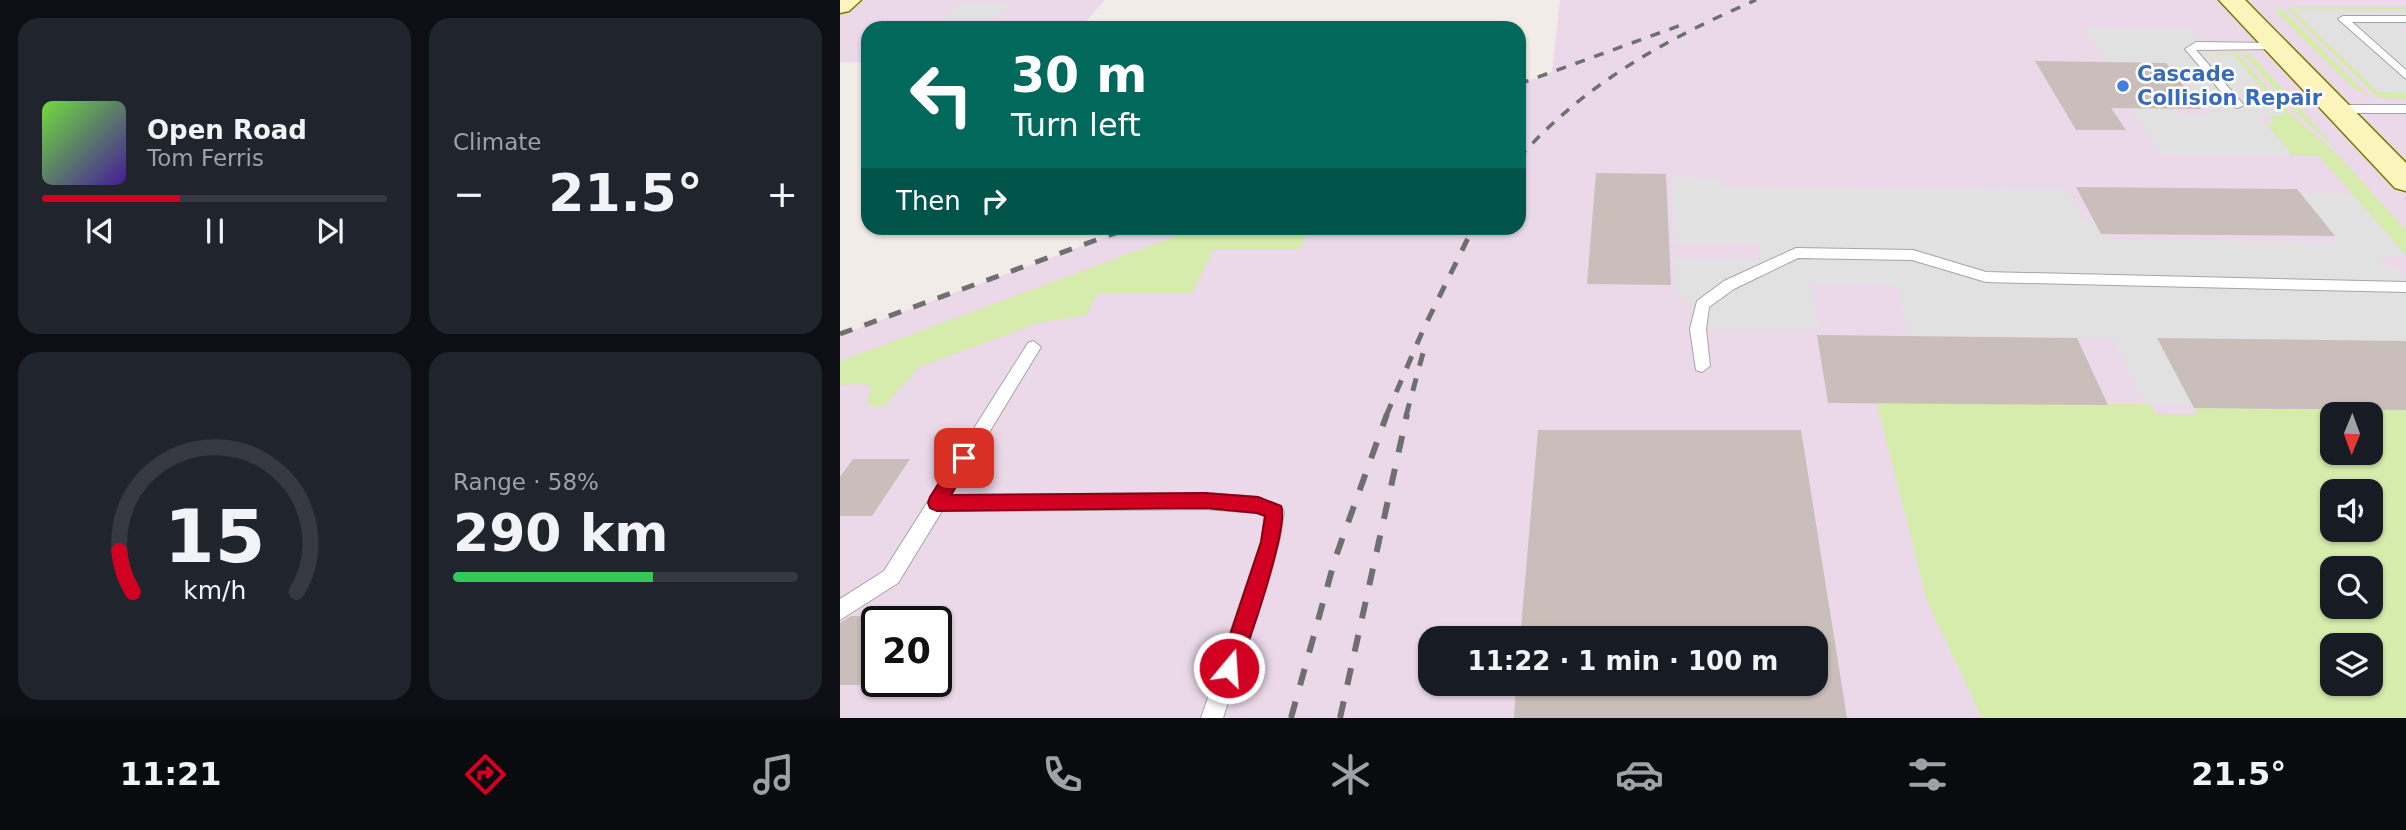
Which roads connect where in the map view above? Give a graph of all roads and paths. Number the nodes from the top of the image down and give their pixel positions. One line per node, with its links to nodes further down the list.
1 (849, 0): 3 (main road)
2 (2231, 0): 5 (main road)
3 (840, 6)
4 (2406, 19): 6 (lane)
5 (2276, 46): 7 (lane); 8 (main road)
6 (2406, 76)
7 (2238, 105)
8 (2338, 109): 9 (lane); 10 (main road)
9 (2406, 109)
10 (2406, 181)
11 (2406, 287): 13 (lane)
12 (1034, 346): 14 (lane)
13 (1702, 366)
14 (937, 503): 15 (lane); 16 (lane)
15 (840, 611)
16 (1212, 718)

